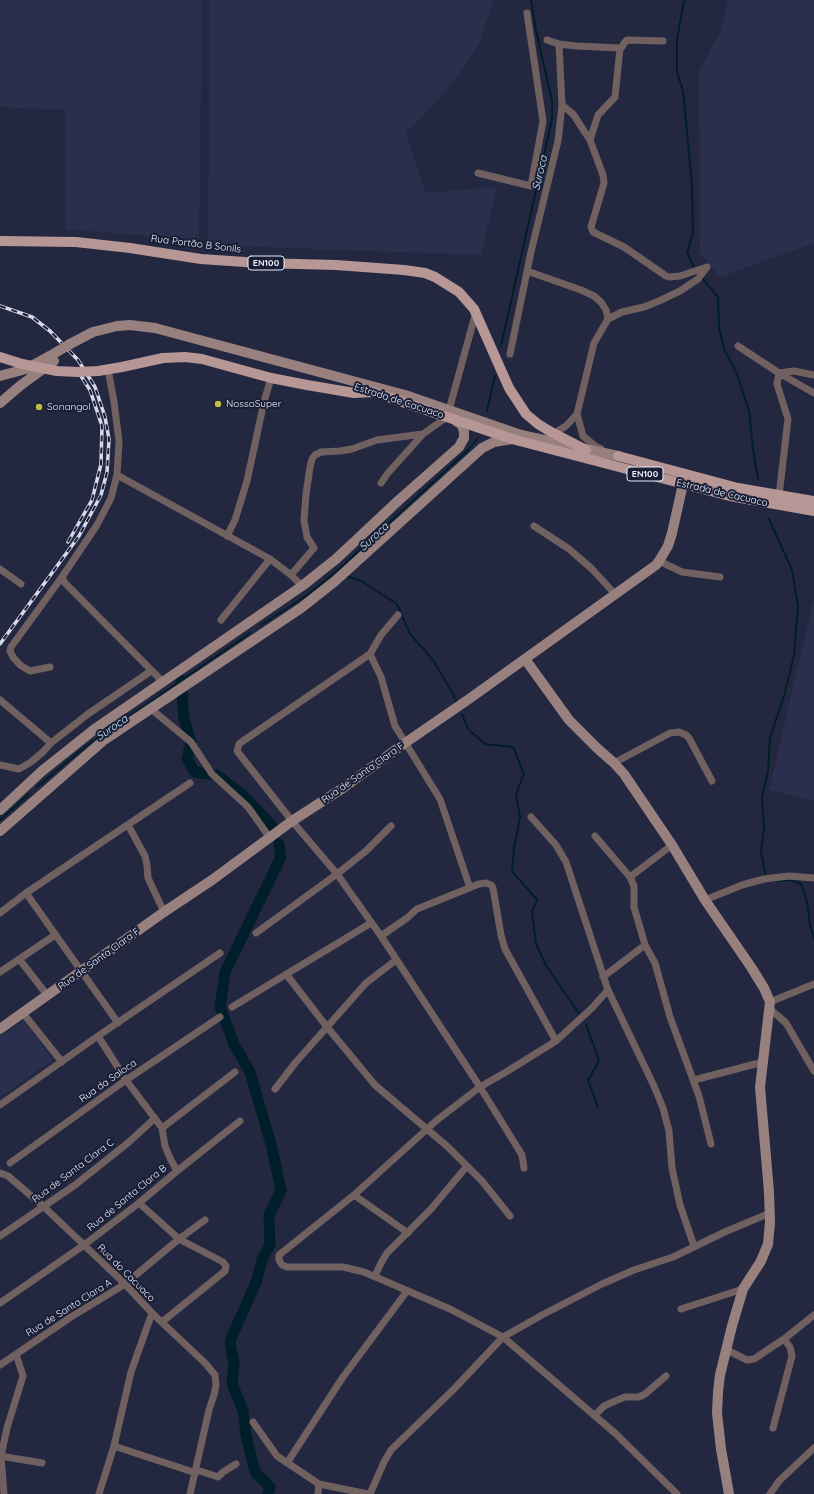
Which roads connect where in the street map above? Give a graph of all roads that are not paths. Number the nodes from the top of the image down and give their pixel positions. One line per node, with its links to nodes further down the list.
1 (527, 13): 8 (street)
2 (548, 40): 4 (street)
3 (663, 41): 5 (street)
4 (559, 44): 5 (street); 6 (street)
5 (620, 48): 7 (street)
6 (562, 105): 7 (street); 10 (street)
7 (590, 140): 12 (street)
8 (478, 173)
9 (0, 241): 11 (main road, Rua Portão B Sonils / EN100)
10 (527, 271): 12 (street); 15 (street)
11 (476, 312): 23 (main road, Rua Portão B Sonils / EN100); 28 (street)
12 (608, 319): 27 (street)
13 (738, 346): 19 (street)
14 (71, 347): 17 (main road, Estrada de Cacuaco, bridge); 24 (main road, Estrada de Cacuaco); 28 (main road, Estrada de Cacuaco)
15 (510, 354)
16 (0, 357): 18 (main road, EN100, bridge)
17 (52, 359): 21 (main road, Estrada de Cacuaco); 26 (main road, Estrada de Cacuaco)
18 (108, 369): 22 (main road, EN100, bridge); 35 (street)
19 (779, 373): 20 (street); 25 (street); 38 (street)
20 (814, 375)
21 (0, 376)
22 (271, 378): 24 (main road, EN100); 42 (street)
23 (509, 388): 30 (main road, Estrada de Cacuaco / EN100)
24 (373, 392): 28 (main road, Estrada de Cacuaco / EN100)
25 (814, 393)
26 (0, 404)
27 (577, 414): 30 (street); 34 (street)
28 (451, 416): 29 (main road, Estrada de Cacuaco / EN100); 31 (street); 50 (main road)
29 (489, 428): 32 (main road, Estrada de Cacuaco / EN100); 33 (main road, Estrada de Cacuaco)
30 (551, 432): 33 (main road, Estrada de Cacuaco / EN100)
31 (423, 434): 36 (street); 46 (street)
32 (512, 440): 37 (main road, Estrada de Cacuaco / EN100); 55 (main road)
33 (586, 450): 34 (main road, Estrada de Cacuaco)
34 (618, 456): 38 (main road, Estrada de Cacuaco / EN100)
35 (117, 475): 42 (street); 47 (street)
36 (382, 483)
37 (683, 484): 40 (main road, Estrada de Cacuaco / EN100); 44 (main road, Rua de Santa Clara F)
38 (779, 496): 39 (main road, Estrada de Cacuaco / EN100)
39 (814, 501)
40 (814, 511)
41 (534, 526): 51 (street)
42 (227, 536): 43 (street)
43 (270, 559): 46 (street); 53 (street)
44 (659, 561): 48 (street); 51 (main road, Rua de Santa Clara F)
45 (0, 569): 49 (street)
46 (291, 575): 50 (street)
47 (62, 577): 58 (street); 59 (street)
48 (720, 577)
49 (21, 584)
50 (302, 586): 54 (main road)
51 (615, 594): 57 (main road, Rua de Santa Clara F)
52 (398, 615): 56 (street)
53 (221, 620)
54 (250, 622): 55 (main road); 60 (main road)
55 (259, 636): 62 (main road)
56 (370, 654): 64 (street); 73 (street)
57 (525, 658): 64 (main road, Rua de Santa Clara F); 65 (main road)
58 (50, 667)
59 (151, 671): 60 (street); 63 (street)
60 (163, 682): 69 (main road)
61 (0, 700): 63 (street)
62 (151, 709): 70 (main road); 78 (street)
63 (51, 743): 66 (street)
64 (405, 743): 73 (main road, Rua de Santa Clara F); 83 (street)
65 (614, 763): 67 (street); 79 (main road)
66 (0, 764)
67 (712, 781)
68 (190, 783): 74 (street)
69 (26, 786): 70 (main road); 71 (main road)
70 (38, 798): 76 (main road)
71 (0, 810)
72 (531, 817): 100 (street)
73 (292, 821): 78 (main road, Rua de Santa Clara F); 80 (street)
74 (128, 825): 84 (street); 86 (street)
75 (391, 826): 80 (street)
76 (0, 831)
77 (595, 836): 81 (street)
78 (270, 838): 86 (main road, Rua de Santa Clara F)
79 (672, 845): 81 (street); 85 (main road)
80 (337, 874): 88 (street); 89 (street)
81 (630, 877): 92 (street)
82 (814, 878): 85 (street)
83 (470, 888): 91 (street); 112 (street)
84 (26, 894): 87 (street); 90 (street)
85 (705, 900): 104 (main road)
86 (164, 912): 98 (main road, Rua de Santa Clara F)
87 (0, 913)
88 (371, 923): 91 (street); 99 (street)
89 (256, 933)
90 (55, 935): 94 (street); 98 (street)
91 (381, 936): 95 (street)
92 (645, 945): 100 (street); 118 (street)
93 (220, 953): 108 (street)
94 (19, 960): 97 (street); 103 (street)
95 (396, 960): 109 (street); 119 (street)
96 (0, 962): 97 (street)
97 (2, 970)
98 (81, 971): 103 (main road, Rua de Santa Clara F); 108 (street)
99 (286, 974): 105 (street); 109 (street)
100 (603, 977): 102 (street)
101 (814, 984): 104 (street)
102 (608, 990): 112 (street); 142 (street)
103 (48, 996): 106 (main road, Rua de Santa Clara F)
104 (770, 1005): 114 (main road); 115 (street)
105 (232, 1007)
106 (23, 1013): 110 (main road, Rua de Santa Clara F); 113 (street)
107 (220, 1017): 117 (street, Rua da Saloca)
108 (118, 1023): 111 (street)
109 (327, 1027): 120 (street); 125 (street)
110 (0, 1029)
111 (98, 1036): 113 (street); 117 (street, Rua de Santa Clara B)
112 (556, 1041): 119 (street)
113 (62, 1062): 121 (street)
114 (763, 1062): 118 (street); 135 (main road)
115 (814, 1071)
116 (235, 1072): 124 (street)
117 (126, 1080): 122 (street, Rua de Santa Clara B); 127 (street, Rua da Saloca)
118 (694, 1080): 126 (street)
119 (480, 1087): 125 (street); 129 (street)
120 (275, 1089)
121 (0, 1105)
122 (155, 1118): 124 (street, Rua de Santa Clara B); 134 (street, Rua de Santa Clara C)
123 (240, 1121): 130 (street)
124 (162, 1128): 130 (street, Rua de Santa Clara B)
125 (427, 1128): 128 (street); 132 (street)
126 (711, 1144)
127 (10, 1163)
128 (467, 1166): 136 (street); 138 (street)
129 (524, 1168)
130 (177, 1171): 133 (street, Rua de Santa Clara B)
131 (1, 1173): 134 (street, Rua do Cacuaco)
132 (354, 1195): 138 (street); 143 (street)
133 (139, 1203): 140 (street); 141 (street, Rua de Santa Clara B)
134 (43, 1206): 139 (street, Rua de Santa Clara C); 141 (street, Rua do Cacuaco)
135 (770, 1212): 142 (street); 145 (main road)
136 (510, 1216)
137 (205, 1220): 140 (street, Rua de Santa Clara A)
138 (408, 1233): 143 (street)
139 (0, 1236)
140 (179, 1239): 144 (street, Rua de Santa Clara A); 151 (street)
141 (84, 1245): 144 (street, Rua do Cacuaco); 147 (street, Rua de Santa Clara B)
142 (694, 1246): 152 (street)
143 (375, 1276): 146 (street)
144 (125, 1284): 149 (street, Rua do Cacuaco); 155 (street, Rua de Santa Clara A)
145 (743, 1289): 148 (street); 154 (main road)
146 (407, 1291): 152 (street); 165 (street)
147 (0, 1303)
148 (681, 1309)
149 (152, 1313): 151 (street, Rua do Cacuaco); 161 (street)
150 (814, 1315): 153 (street)
151 (162, 1322): 167 (street, Rua do Cacuaco)
152 (503, 1337): 158 (street); 173 (street)
153 (784, 1340): 154 (street); 160 (street)
154 (727, 1350): 175 (main road)
155 (16, 1354): 156 (street, Rua de Santa Clara A); 163 (street)
156 (0, 1366)
157 (666, 1376): 158 (street)
158 (594, 1415): 174 (street)
159 (253, 1422): 165 (street)
160 (773, 1428)
161 (114, 1446): 167 (street); 170 (street)
162 (814, 1448): 176 (street)
163 (1, 1456): 164 (street); 169 (street)
164 (42, 1463)
165 (287, 1463): 168 (street)
166 (236, 1464): 167 (street)
167 (196, 1472): 171 (street)
168 (319, 1484): 172 (street); 173 (street)
169 (4, 1494)
170 (99, 1494)
171 (190, 1494)
172 (318, 1494)
173 (369, 1494)
174 (677, 1494)
175 (729, 1494)
176 (770, 1494)

